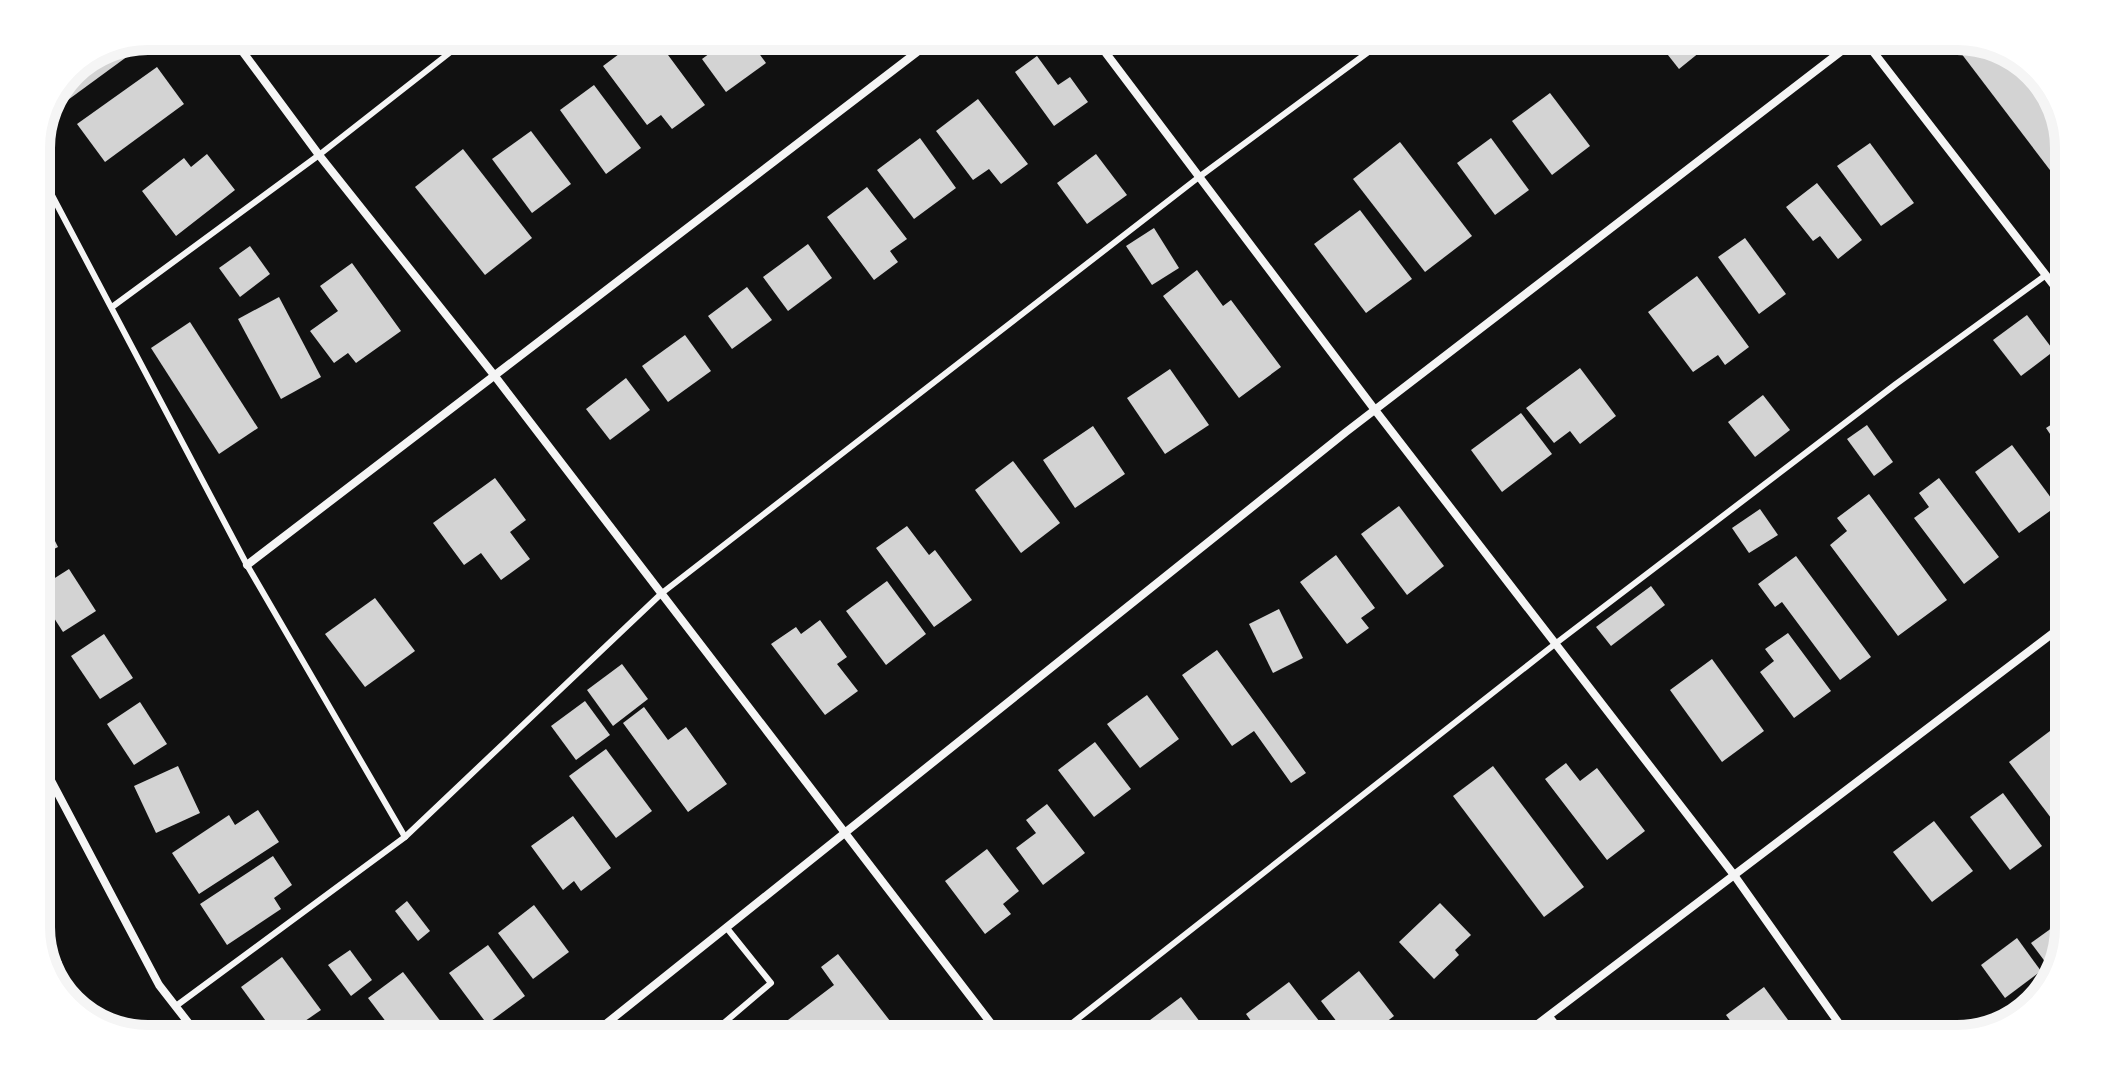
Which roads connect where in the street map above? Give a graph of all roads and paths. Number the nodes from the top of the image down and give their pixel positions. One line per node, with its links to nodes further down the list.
1 (241, 50): 8 (street)
2 (453, 50): 8 (lane)
3 (920, 50): 14 (street)
4 (1104, 50): 9 (street)
5 (1371, 50): 9 (lane)
6 (1843, 50): 15 (street)
7 (1872, 50): 11 (street)
8 (319, 155): 13 (lane); 14 (street)
9 (1199, 177): 15 (street); 17 (lane)
10 (50, 191): 13 (lane)
11 (2046, 275): 12 (street); 19 (lane)
12 (2055, 287)
13 (112, 307): 16 (lane)
14 (494, 375): 16 (street); 17 (street)
15 (1375, 410): 19 (street); 21 (street)
16 (247, 565): 22 (lane)
17 (662, 593): 21 (street); 22 (lane)
18 (2055, 632): 23 (street)
19 (1555, 644): 23 (street); 33 (lane)
20 (50, 779): 25 (street)
21 (844, 831): 24 (street); 32 (street)
22 (405, 837): 25 (lane)
23 (1734, 875): 26 (street); 36 (street)
24 (726, 927): 27 (street); 31 (lane)
25 (176, 1006): 28 (street)
26 (1549, 1015): 34 (street); 35 (lane)
27 (608, 1022): 29 (street); 30 (lane)
28 (190, 1025)
29 (604, 1025)
30 (610, 1025)
31 (722, 1025)
32 (992, 1025)
33 (1070, 1025)
34 (1536, 1025)
35 (1557, 1025)
36 (1840, 1025)

